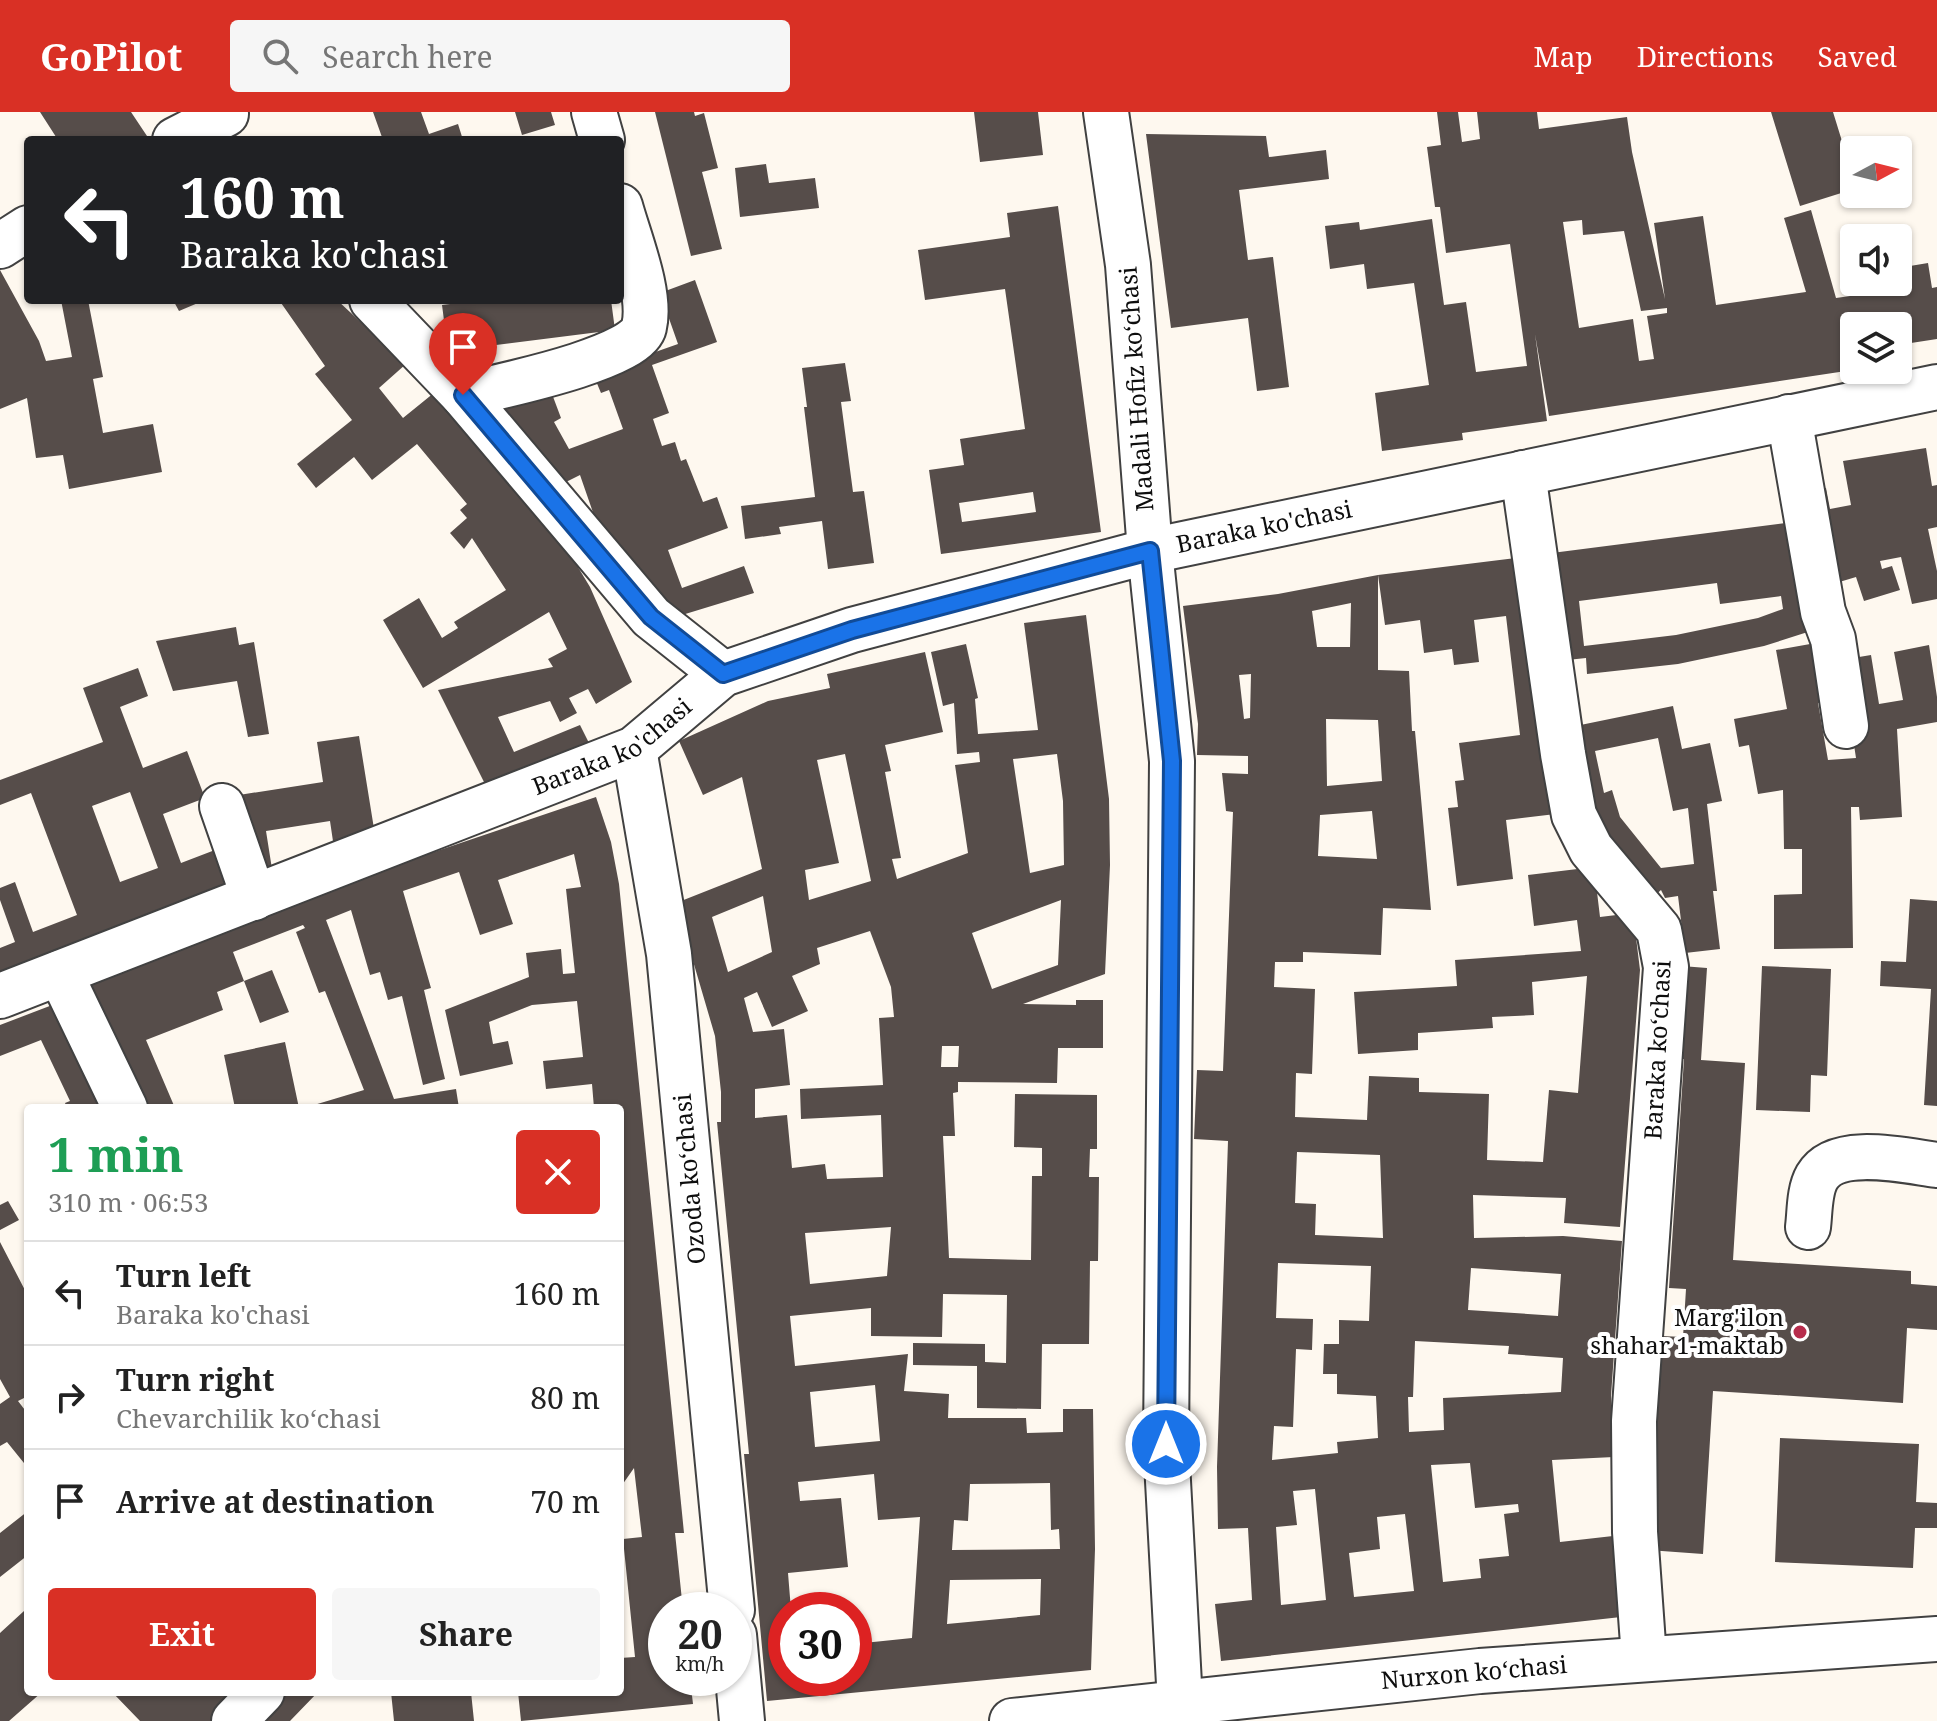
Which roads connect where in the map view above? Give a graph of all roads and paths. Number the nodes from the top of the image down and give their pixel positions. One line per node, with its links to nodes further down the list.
1 (594, 112): 5 (street)
2 (1106, 112): 14 (street, Madali Hofiz koʻchasi)
3 (232, 122): 4 (street)
4 (188, 136)
5 (601, 136)
6 (624, 221): 11 (street)
7 (24, 231): 8 (street)
8 (0, 246)
9 (376, 304): 11 (street)
10 (1937, 387): 12 (street, Baraka ko'chasi)
11 (463, 395): 15 (street)
12 (1789, 417): 13 (street, Baraka ko'chasi); 16 (street)
13 (1523, 473): 14 (street, Baraka ko'chasi); 27 (street, Baraka koʻchasi)
14 (1150, 551): 15 (street, Baraka ko'chasi); 30 (street, Madali Hofiz koʻchasi)
15 (723, 674): 17 (street, Baraka ko'chasi)
16 (1846, 726)
17 (634, 749): 19 (street, Baraka ko'chasi); 25 (street, Ozoda koʻchasi)
18 (222, 806): 19 (street)
19 (254, 898): 20 (street, Baraka ko'chasi)
20 (60, 973): 21 (street, Baraka ko'chasi); 22 (street)
21 (0, 996)
22 (123, 1104)
23 (1937, 1165): 24 (street)
24 (1808, 1227)
25 (730, 1592)
26 (1937, 1639): 27 (street, Nurxon koʻchasi)
27 (1644, 1658): 30 (street, Nurxon koʻchasi)
28 (258, 1696): 31 (street)
29 (740, 1696): 32 (street)
30 (1180, 1712): 33 (street, Nurxon koʻchasi)
31 (234, 1721)
32 (742, 1721)
33 (1012, 1721)

